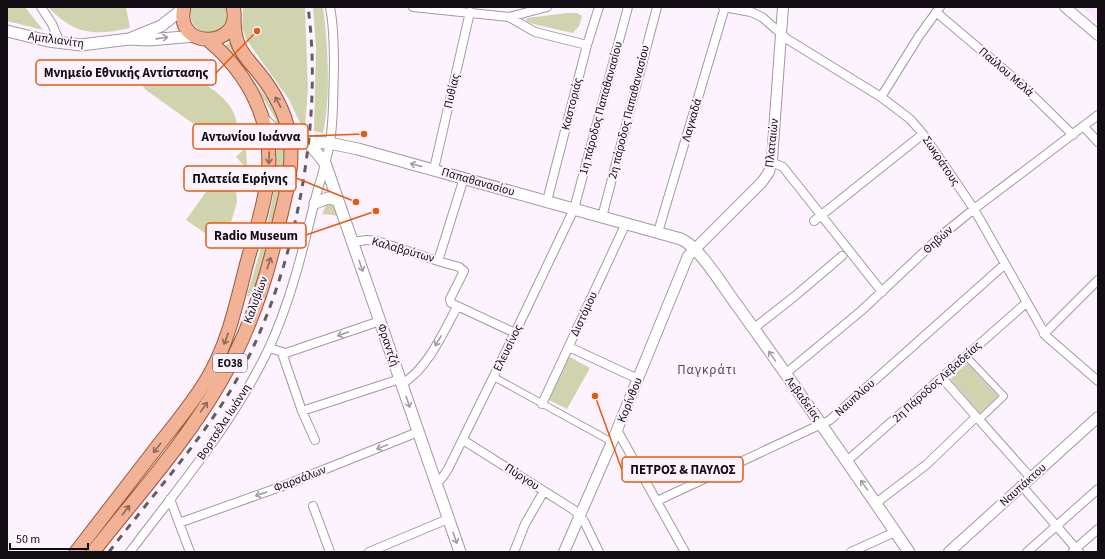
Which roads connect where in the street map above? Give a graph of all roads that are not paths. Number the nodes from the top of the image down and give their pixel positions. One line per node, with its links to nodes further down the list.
1 (41, 7): 23 (street)
2 (330, 7): 34 (street, Βορτσέλα Ιωάννη)
3 (413, 7): 15 (street)
4 (547, 7): 16 (street)
5 (599, 7): 24 (street, Καστοριάς)
6 (628, 7): 42 (street, 1η πάροδος Παπαθανασίου)
7 (656, 7): 45 (street, 2η πάροδος Παπαθανασίου)
8 (724, 7): 18 (street, Σωκράτους); 48 (street, Λαγκαδά)
9 (783, 7): 18 (street, Πλαταιών)
10 (1065, 7): 19 (street)
11 (184, 8): 20 (main road); 21 (main road, Αμπλιανίτη)
12 (938, 10): 25 (street); 30 (street, Παύλου Μελά)
13 (487, 11): 15 (street); 16 (street)
14 (233, 12): 22 (main road, ΕΟ38); 31 (main road, Καλυβίων / ΕΟ38, one-way to 14)
15 (470, 12): 37 (street, Πυθίας)
16 (509, 18): 24 (street)
17 (7, 31): 23 (main road, Αμπλιανίτη)
18 (781, 34): 25 (street, Σωκράτους); 35 (street, Πλαταιών)
19 (1098, 35)
20 (195, 36): 21 (main road, Αμπλιανίτη, one-way to 20); 22 (main road, ΕΟ38)
21 (129, 39): 23 (main road, Αμπλιανίτη)
22 (208, 40): 27 (main road, Καλυβίων / ΕΟ38)
23 (60, 43)
24 (587, 45): 40 (street, Καστοριάς)
25 (881, 97): 29 (street, Σωκράτους)
26 (1098, 115): 28 (street, Θηβών)
27 (263, 119): 31 (main road, Παπαθανασίου); 99 (main road, Καλυβίων / ΕΟ38, one-way to 99)
28 (1084, 127): 30 (street, Θηβών); 33 (street)
29 (923, 134): 43 (street, Σωκράτους); 44 (street)
30 (1073, 135): 43 (street, Θηβών)
31 (290, 138): 32 (main road, Παπαθανασίου); 100 (main road, Καλυβίων / ΕΟ38, one-way to 31)
32 (308, 142): 34 (main road, Παπαθανασίου); 36 (main road, Φραντζή)
33 (1098, 142)
34 (329, 143): 36 (street, Βορτσέλα Ιωάννη); 37 (main road, Παπαθανασίου, one-way to 34)
35 (771, 162): 44 (street); 50 (street, Πλαταιών)
36 (325, 163): 39 (main road, Φραντζή); 41 (street, Βορτσέλα Ιωάννη)
37 (434, 169): 38 (main road, Παπαθανασίου)
38 (464, 178): 40 (main road, Παπαθανασίου); 52 (street, Καλαβρύτων)
39 (338, 200): 41 (main road); 49 (main road, Φραντζή)
40 (547, 201): 42 (main road, Παπαθανασίου)
41 (315, 203): 63 (street, Βορτσέλα Ιωάννη)
42 (574, 209): 45 (main road, Παπαθανασίου); 60 (street, Ελευσίνος)
43 (974, 209): 53 (street, Σωκράτους); 55 (street, Θηβών)
44 (821, 215): 46 (street); 55 (street)
45 (602, 217): 47 (main road, Παπαθανασίου)
46 (814, 221)
47 (626, 223): 48 (main road, Παπαθανασίου); 62 (street, Διστόμου)
48 (658, 232): 50 (main road, Παπαθανασίου)
49 (352, 242): 52 (street, Καλαβρύτων); 58 (main road, Φραντζή, one-way to 58)
50 (694, 248): 59 (main road, Λεβαδείας); 69 (street, Κορίνθου)
51 (842, 256): 59 (street)
52 (438, 261): 57 (street)
53 (1005, 264): 56 (street, Σωκράτους); 76 (street, Ναυπλίου)
54 (1098, 280): 61 (street)
55 (882, 292): 66 (street, Θηβών)
56 (1026, 303): 61 (street, Σωκράτους); 65 (street, 2η Πάροδος Λεβαδείας)
57 (457, 307): 60 (street); 70 (street, one-way to 70)
58 (380, 321): 64 (street, one-way to 64); 70 (main road, Φραντζή)
59 (753, 329): 66 (main road, Λεβαδείας, one-way to 59)
60 (515, 334): 67 (street, Ελευσίνος)
61 (1044, 334): 71 (street, Σωκράτους)
62 (569, 347): 69 (street); 72 (street, Διστόμου)
63 (269, 348): 64 (street); 88 (street, Βορτσέλα Ιωάννη)
64 (282, 353): 73 (street)
65 (966, 356): 68 (street, 2η Πάροδος Λεβαδείας); 75 (street)
66 (785, 374): 76 (main road, Λεβαδείας)
67 (494, 377): 72 (street); 80 (street, Ελευσίνος)
68 (942, 378): 75 (street); 82 (street, 2η Πάροδος Λεβαδείας)
69 (638, 379): 77 (street, Κορίνθου)
70 (401, 381): 73 (street); 78 (main road, Φραντζή, one-way to 78)
71 (1098, 381)
72 (542, 404): 81 (street)
73 (302, 411): 79 (street)
74 (1098, 417): 83 (street, Ναυπάκτου)
75 (978, 418): 83 (street); 90 (street)
76 (822, 425): 82 (main road, Λεβαδείας); 89 (street, Ναυπλίου)
77 (617, 430): 81 (street, Κορίνθου); 89 (street)
78 (418, 432): 84 (main road, Φραντζή); 94 (street, Φαρσάλων, one-way to 94)
79 (315, 440)
80 (463, 440): 84 (street, Ελευσίνος); 87 (street, Πύργου)
81 (612, 442): 92 (street, Κορίνθου)
82 (847, 461): 90 (main road, Λεβαδείας, one-way to 82)
83 (1031, 478): 85 (street, Ναυπάκτου)
84 (436, 483): 93 (main road, Φραντζή)
85 (1022, 486): 95 (street); 112 (street, Ναυπάκτου)
86 (1098, 489): 95 (street)
87 (544, 491): 92 (street, Πύργου); 106 (street)
88 (170, 499): 94 (street); 101 (street, Βορτσέλα Ιωάννη)
89 (657, 501): 109 (street)
90 (876, 503): 97 (main road, Λεβαδείας)
91 (313, 506): 103 (street)
92 (580, 516): 107 (street, Κορίνθου); 108 (street)
93 (448, 519): 104 (street); 105 (main road, Φραντζή, one-way to 105)
94 (180, 523): 102 (street)
95 (1056, 526): 98 (street); 113 (street)
96 (1098, 529): 98 (street)
97 (895, 532): 110 (street); 111 (main road, Λεβαδείας)
98 (1076, 551)
99 (76, 552)
100 (93, 552)
101 (130, 552)
102 (190, 552)
103 (330, 552)
104 (369, 552)
105 (460, 552)
106 (514, 552)
107 (564, 552)
108 (599, 552)
109 (685, 552)
110 (852, 552)
111 (909, 552)
112 (949, 552)
113 (1027, 552)

